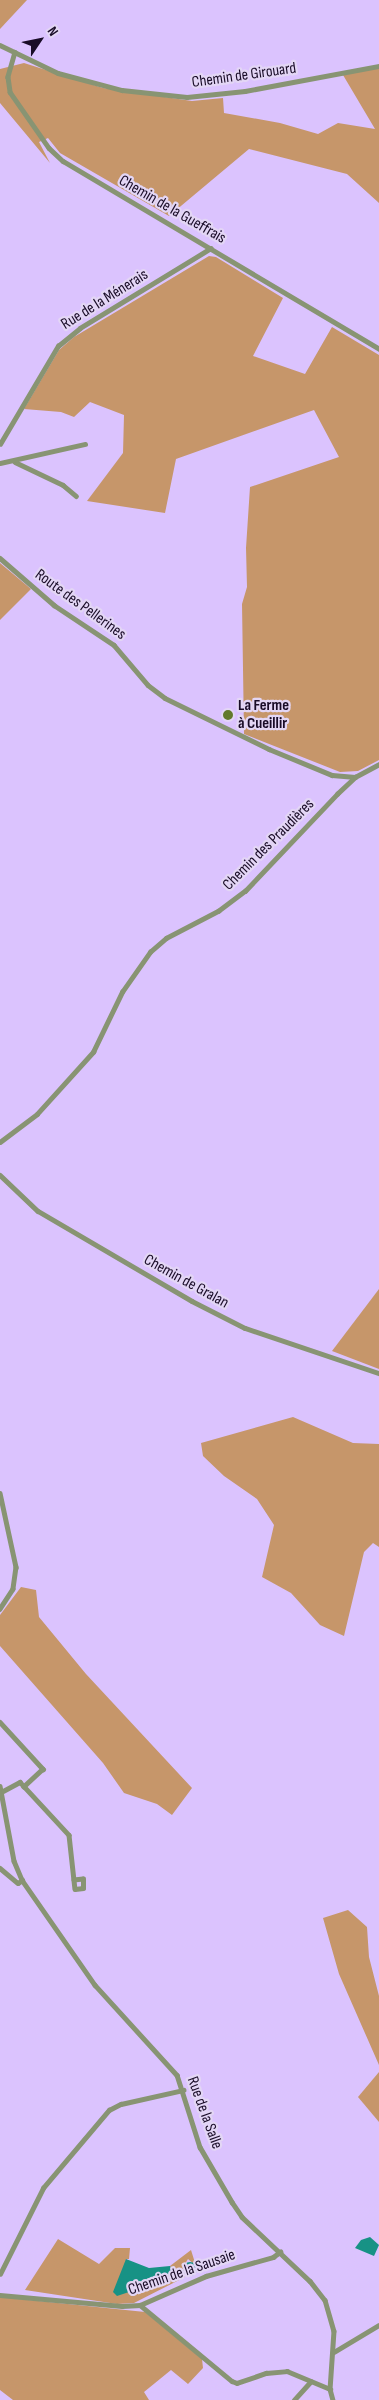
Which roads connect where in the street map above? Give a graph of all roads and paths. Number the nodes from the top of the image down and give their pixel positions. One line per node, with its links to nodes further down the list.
1 (0, 45): 2 (street, Chemin de Girouard)
2 (15, 52): 3 (street, Chemin de Girouard); 4 (street, Chemin de la Gueffrais)
3 (379, 66)
4 (211, 248): 5 (street, Chemin de la Gueffrais); 6 (street, Rue de la Ménerais)
5 (379, 349)
6 (0, 444)
7 (85, 444): 10 (street)
8 (0, 456): 9 (street)
9 (2, 462): 10 (street)
10 (15, 462): 11 (street)
11 (76, 496)
12 (0, 558): 14 (street, Route des Pellerines)
13 (379, 764): 14 (street, Chemin des Praudières)
14 (355, 777): 15 (street, Chemin des Praudières)
15 (0, 1142)
16 (0, 1175): 17 (street, Chemin de Gralan)
17 (379, 1373)
18 (0, 1493): 19 (street)
19 (0, 1609)
20 (0, 1722): 21 (street)
21 (24, 1787): 22 (street); 25 (street)
22 (1, 1788): 24 (street, Rue de la Salle)
23 (0, 1868): 24 (street)
24 (22, 1880): 26 (street, Rue de la Salle)
25 (74, 1880)
26 (183, 2090): 27 (street, Rue de la Salle); 28 (street)
27 (280, 2252): 30 (street, Chemin de la Sausaie); 32 (street, Rue de la Salle)
28 (0, 2274)
29 (0, 2294): 30 (street, Chemin de la Sausaie)
30 (140, 2305): 33 (street)
31 (379, 2325): 32 (street)
32 (334, 2352): 34 (street, Rue de la Salle)
33 (311, 2380): 34 (street); 35 (street)
34 (330, 2389): 36 (street, Rue de la Salle)
35 (294, 2400)
36 (332, 2400)

